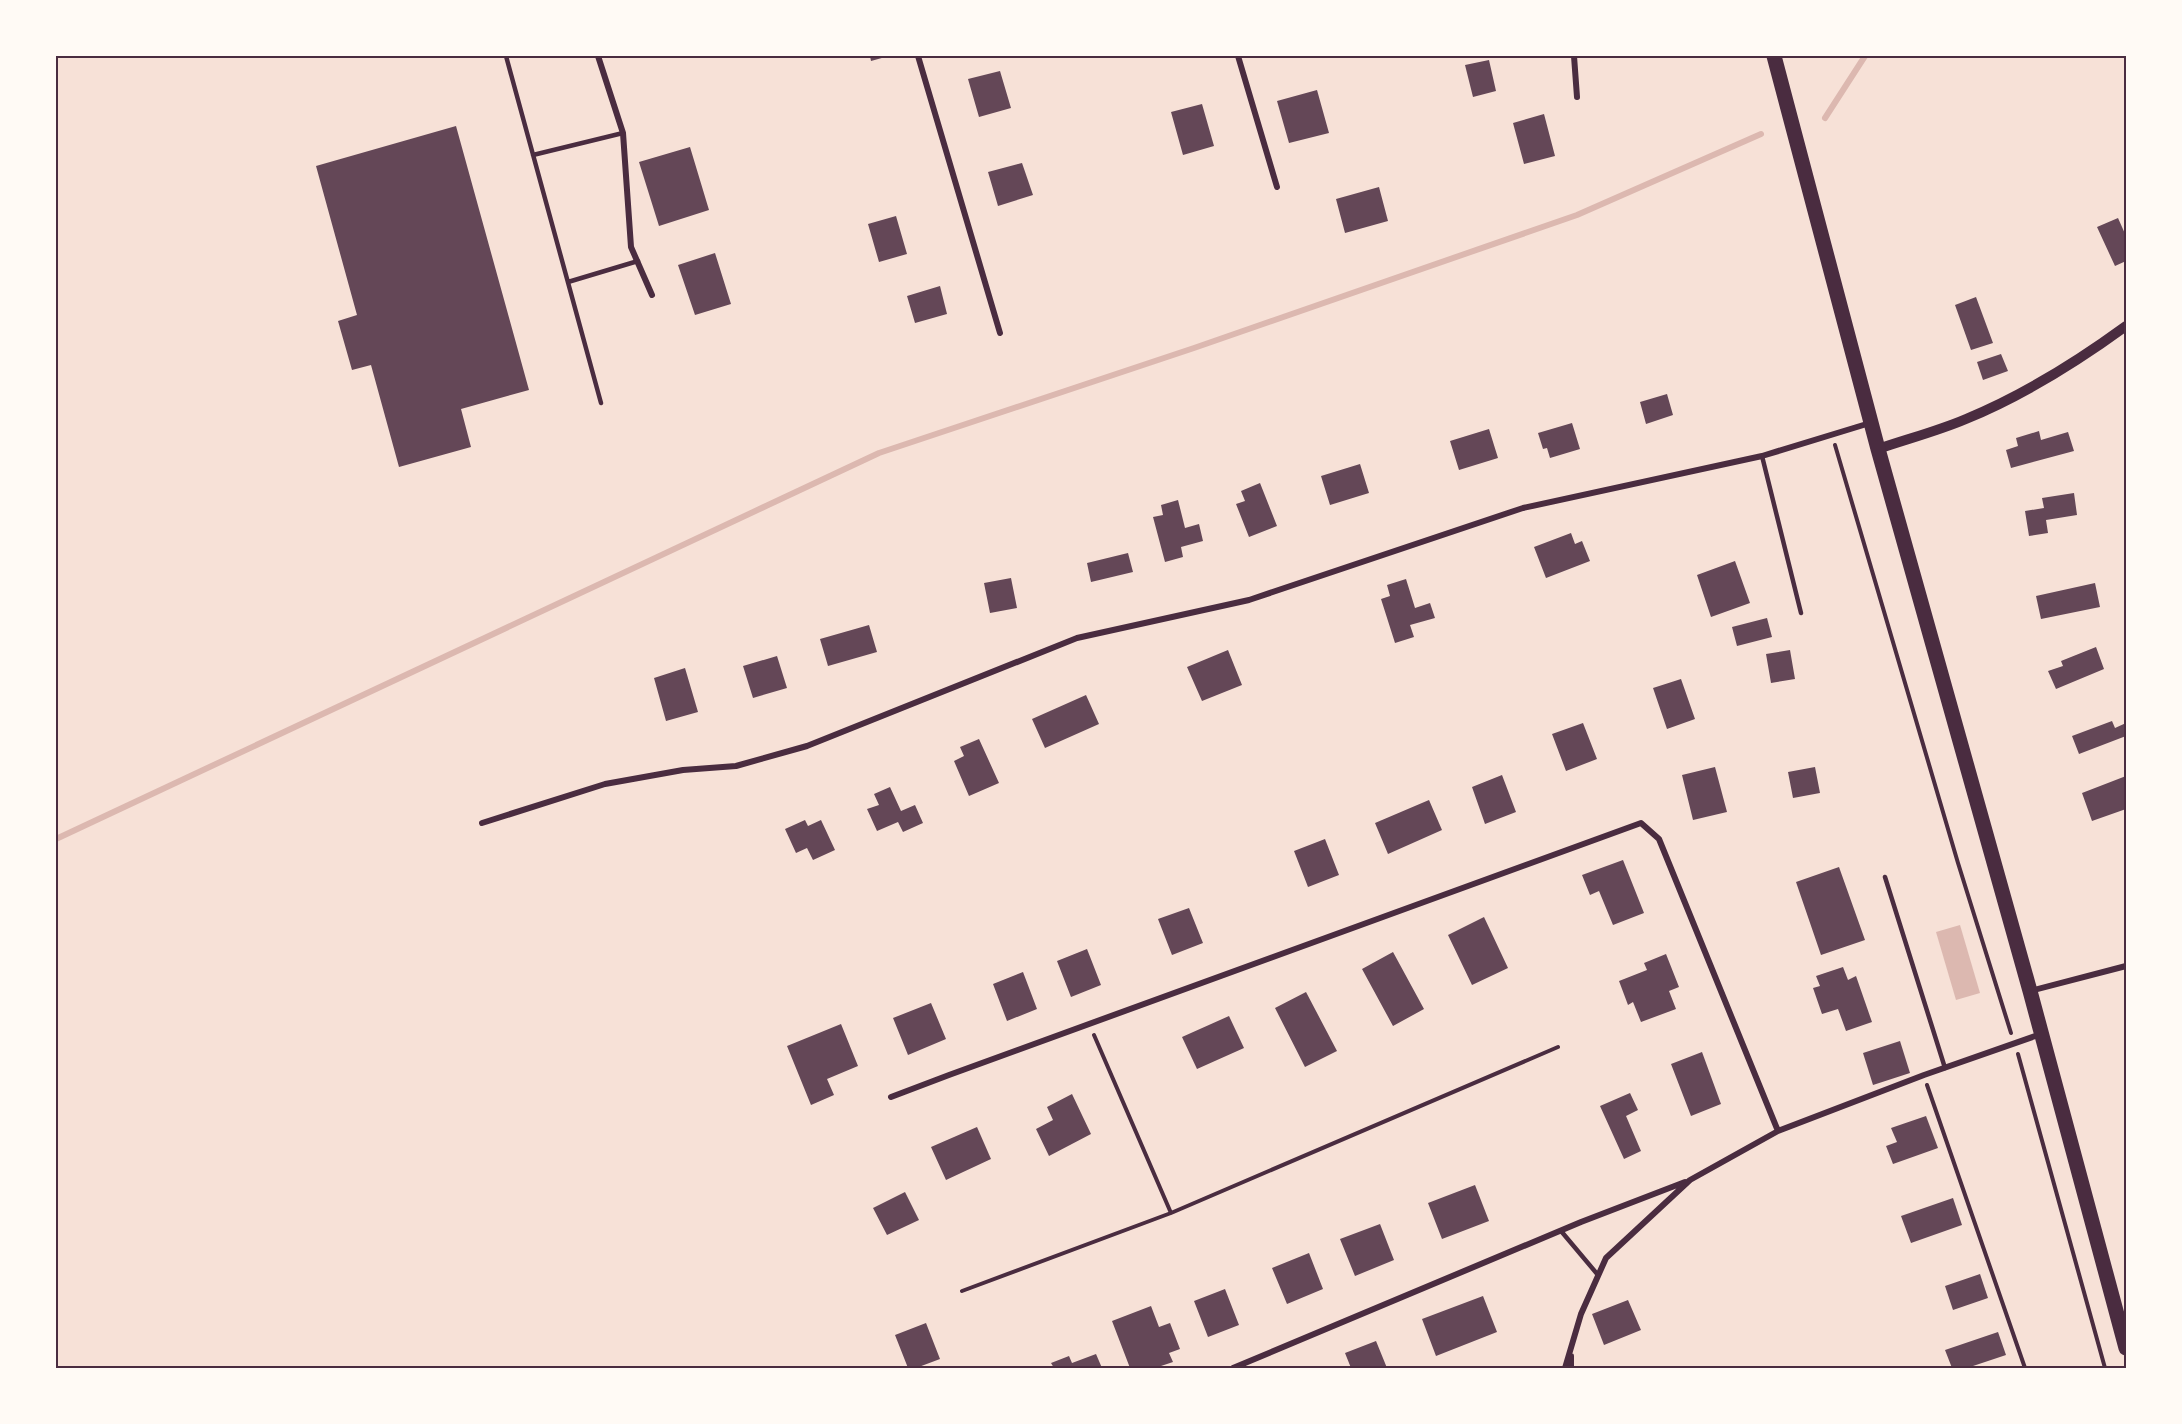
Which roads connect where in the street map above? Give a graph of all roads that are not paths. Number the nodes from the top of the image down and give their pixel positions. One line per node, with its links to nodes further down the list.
1 (507, 56): 9 (lane)
2 (598, 56): 8 (street)
3 (918, 56): 15 (street)
4 (1238, 56): 10 (street)
5 (1574, 56): 7 (street)
6 (1774, 56): 17 (main road)
7 (1577, 97)
8 (623, 133): 9 (lane); 11 (street)
9 (533, 155): 12 (lane)
10 (1278, 187)
11 (638, 261): 12 (lane); 13 (street)
12 (568, 282): 16 (lane)
13 (652, 295)
14 (2127, 326): 18 (street)
15 (1000, 333)
16 (601, 403)
17 (1871, 423): 18 (main road); 19 (street)
18 (1878, 449): 24 (main road)
19 (1762, 456): 20 (lane); 21 (street)
20 (1801, 614)
21 (483, 823)
22 (1885, 877): 26 (lane)
23 (2127, 966): 24 (street)
24 (2030, 991): 25 (main road)
25 (2042, 1034): 26 (street); 32 (main road)
26 (1945, 1068): 28 (street)
27 (891, 1097): 28 (street)
28 (1778, 1131): 29 (street)
29 (1690, 1180): 30 (street); 31 (street)
30 (1561, 1231): 31 (lane); 34 (street)
31 (1598, 1275): 33 (street)
32 (2127, 1348)
33 (1570, 1350): 35 (street); 36 (street)
34 (1233, 1368)
35 (1565, 1368)
36 (1571, 1368)

